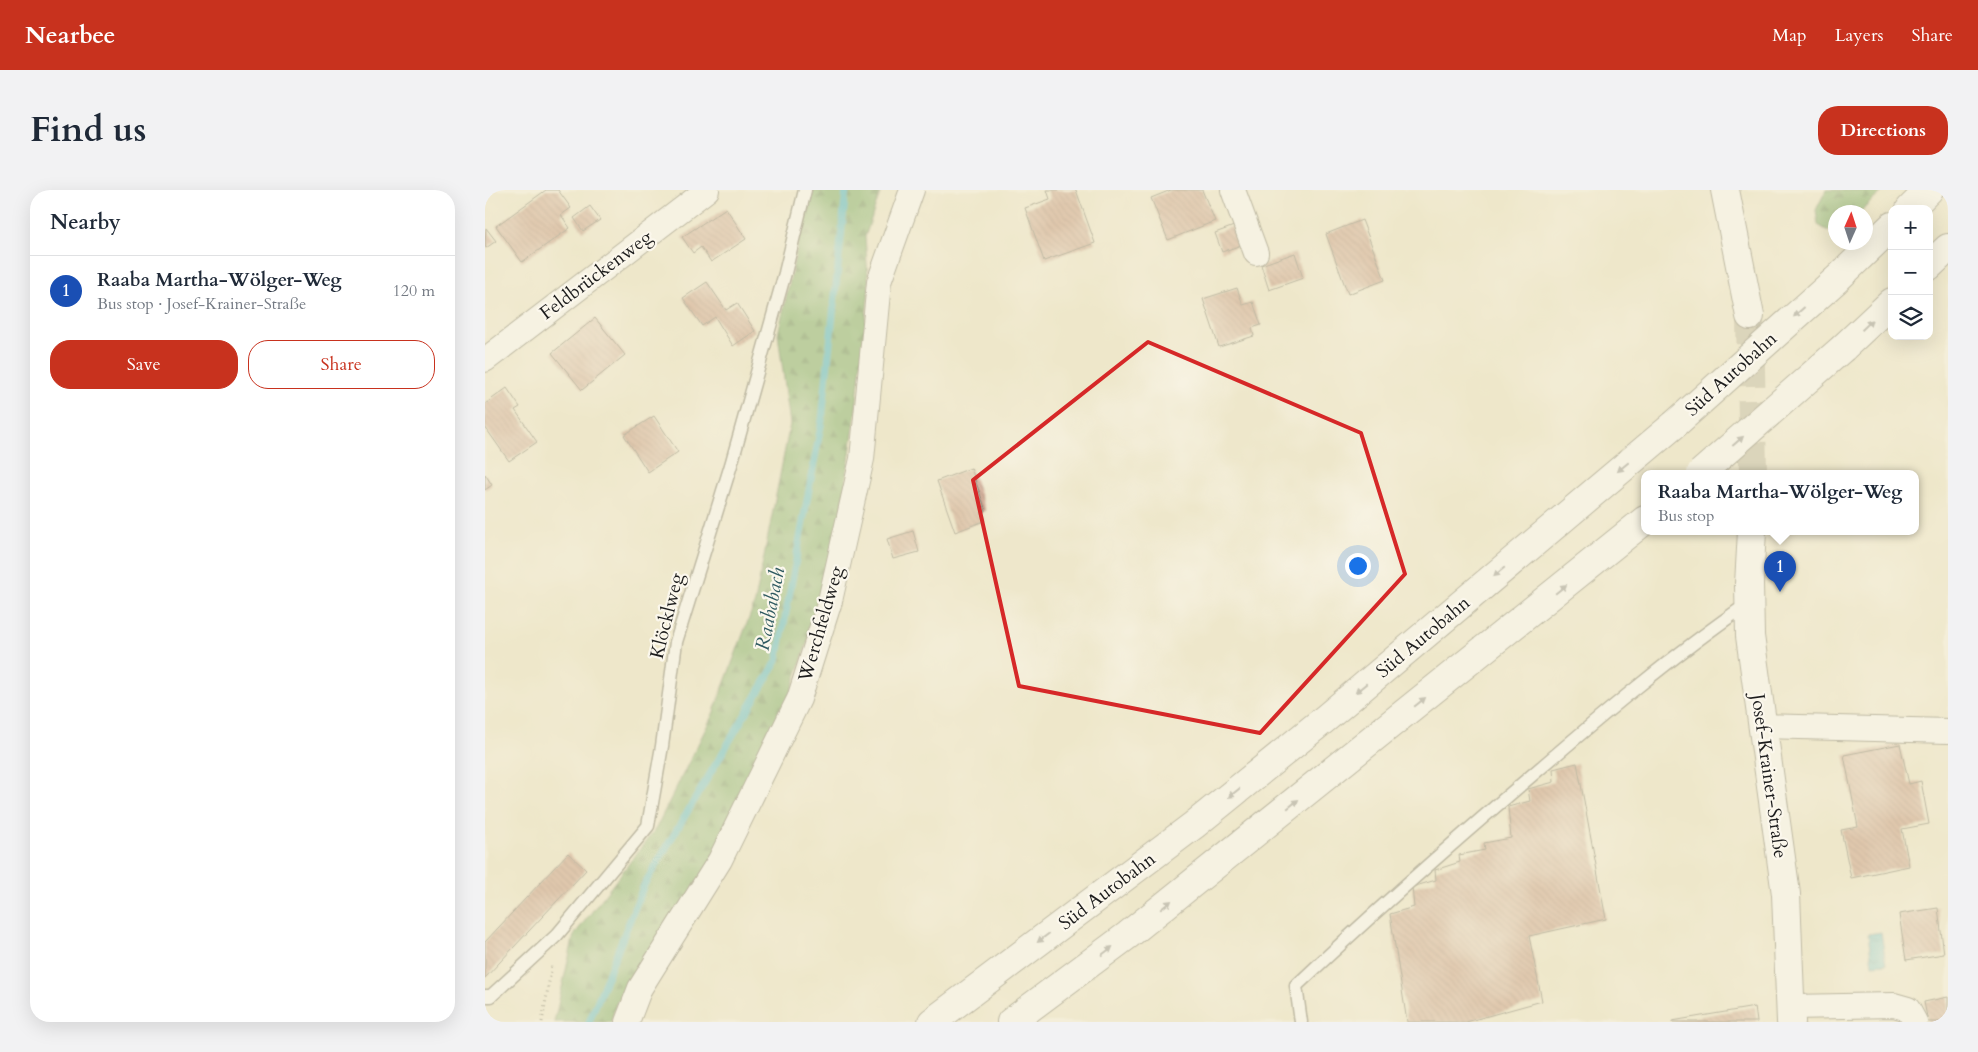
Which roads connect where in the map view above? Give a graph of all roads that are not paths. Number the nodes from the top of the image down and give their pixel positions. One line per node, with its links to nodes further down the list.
1 (707, 190): 14 (street, Feldbrückenweg)
2 (805, 190): 21 (lane, Klöcklweg)
3 (912, 190): 23 (street, Werchfeldweg)
4 (1233, 190): 10 (street)
5 (1929, 190): 7 (main road)
6 (1725, 192): 13 (main road)
7 (1913, 205)
8 (1888, 230): 24 (main road, Süd Autobahn, one-way to 24, bridge)
9 (1948, 248): 11 (main road)
10 (1256, 253)
11 (1933, 262)
12 (1888, 306): 15 (main road, one-way to 12, bridge)
13 (1750, 316)
14 (485, 360)
15 (1704, 470)
16 (1641, 523): 25 (main road, one-way to 16)
17 (1752, 535): 18 (main road, Josef-Krainer-Straße)
18 (1749, 603): 19 (main road, Josef-Krainer-Straße); 26 (lane)
19 (1762, 726): 20 (street); 22 (main road, Josef-Krainer-Straße)
20 (1948, 731)
21 (485, 996)
22 (1792, 1015): 27 (street)
23 (627, 1022)
24 (932, 1022)
25 (1011, 1022)
26 (1301, 1022)
27 (1915, 1022)

